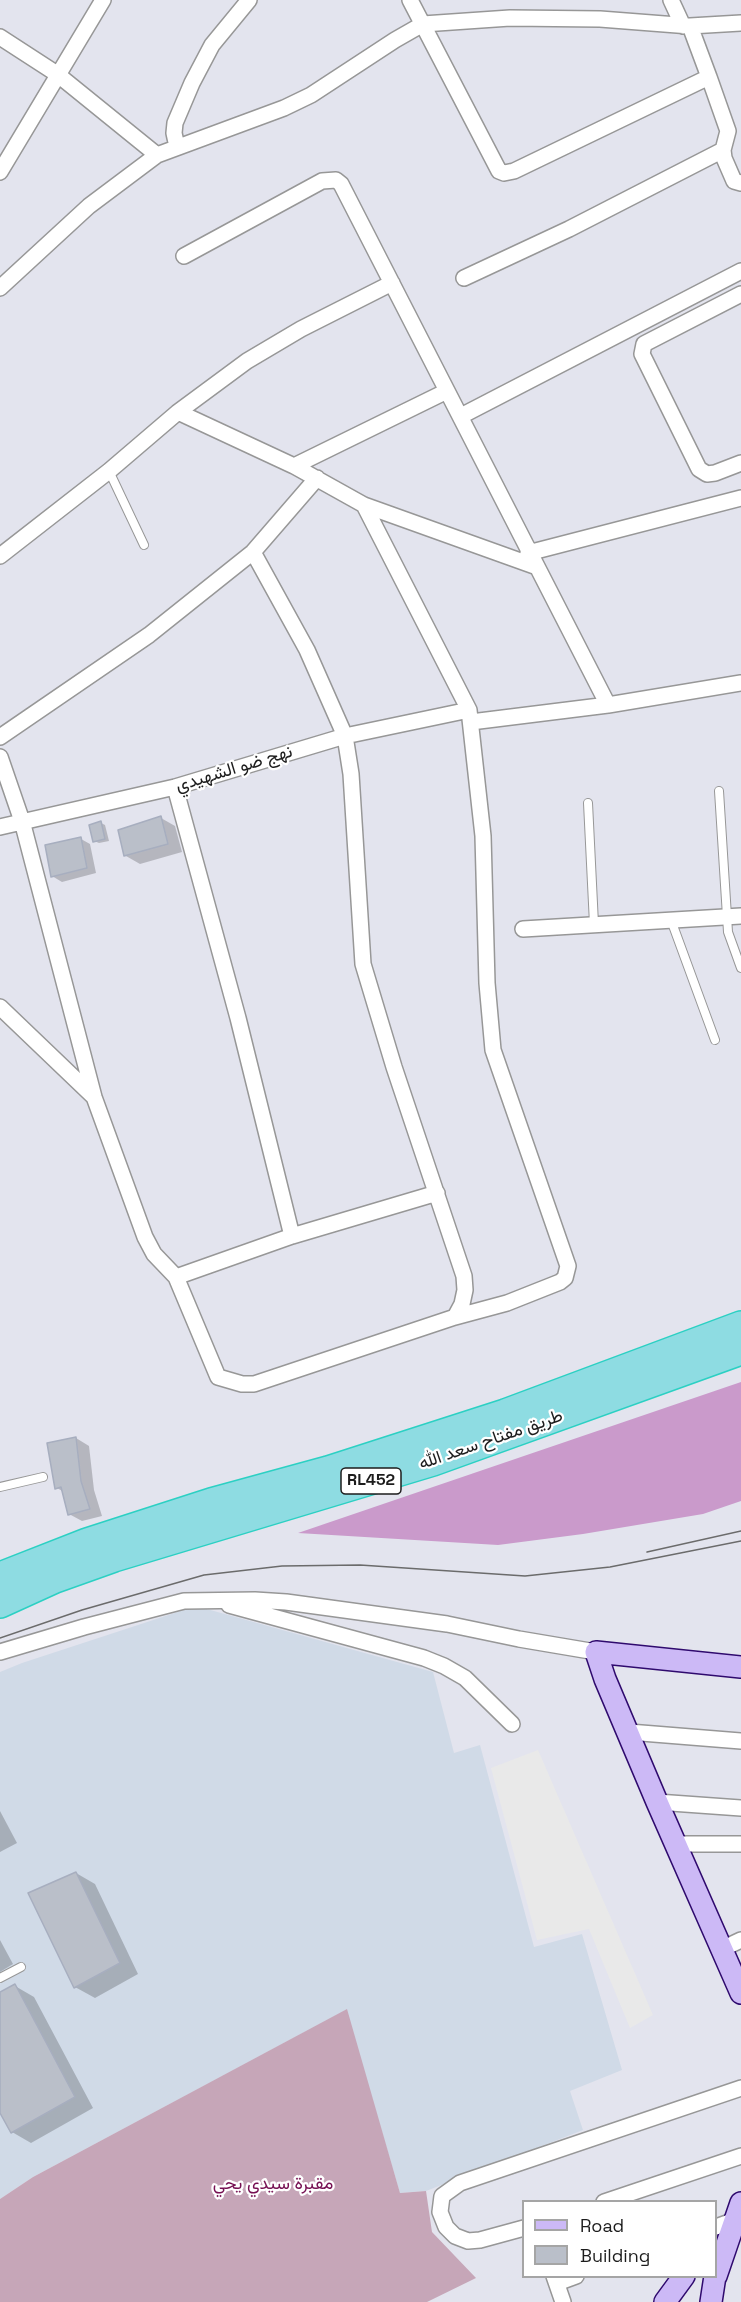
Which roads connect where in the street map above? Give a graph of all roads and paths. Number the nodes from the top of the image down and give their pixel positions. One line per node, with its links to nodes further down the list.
1 (103, 0): 9 (street)
2 (249, 0): 11 (street)
3 (410, 0): 6 (street)
4 (671, 0): 7 (street)
5 (741, 23): 7 (street)
6 (423, 24): 7 (street); 10 (street); 11 (street)
7 (687, 26): 10 (street)
8 (0, 37): 9 (street)
9 (57, 74): 13 (street); 14 (street)
10 (709, 77): 12 (street)
11 (177, 147): 13 (street)
12 (723, 150): 15 (street); 18 (street)
13 (157, 155): 20 (street)
14 (0, 171)
15 (741, 183)
16 (184, 256): 19 (street)
17 (740, 275): 24 (street)
18 (464, 278)
19 (392, 283): 22 (street); 23 (street)
20 (0, 288)
21 (741, 294): 25 (street)
22 (447, 390): 24 (street); 26 (street)
23 (178, 412): 26 (street); 27 (street)
24 (461, 416): 33 (street)
25 (741, 464)
26 (294, 466): 28 (street)
27 (109, 471): 31 (lane); 34 (street)
28 (317, 478): 30 (street); 32 (street)
29 (741, 498): 33 (street)
30 (364, 505): 35 (street); 38 (street)
31 (144, 545)
32 (253, 552): 39 (street); 40 (street)
33 (528, 553): 35 (street)
34 (0, 556)
35 (537, 567): 37 (street)
36 (741, 683): 37 (street, نهج ضو الشهيدي)
37 (608, 705): 38 (street, نهج ضو الشهيدي)
38 (470, 716): 39 (street, نهج ضو الشهيدي); 58 (street)
39 (345, 736): 42 (street, نهج ضو الشهيدي); 55 (street)
40 (0, 737)
41 (0, 757): 45 (street)
42 (175, 787): 45 (street, نهج ضو الشهيدي); 56 (street)
43 (719, 791): 47 (lane)
44 (588, 803): 49 (lane)
45 (22, 821): 46 (street, نهج ضو الشهيدي); 54 (street)
46 (0, 827)
47 (734, 916): 48 (street); 51 (lane)
48 (671, 920): 49 (street); 53 (lane)
49 (594, 924): 50 (street)
50 (523, 929)
51 (741, 968)
52 (0, 1007): 54 (street)
53 (715, 1040)
54 (94, 1097): 57 (street)
55 (437, 1193): 56 (street); 58 (street)
56 (292, 1236): 57 (street)
57 (176, 1277): 58 (street)
58 (455, 1317)
59 (741, 1325): 63 (highway, طريق مفتاح سعد الله / RL452)
60 (741, 1351): 65 (highway, طريق مفتاح سعد الله / RL452)
61 (43, 1477): 62 (lane)
62 (0, 1486)
63 (0, 1576)
64 (208, 1600): 66 (street); 67 (street); 69 (street)
65 (0, 1604)
66 (0, 1652)
67 (596, 1652): 68 (street); 70 (street)
68 (741, 1666)
69 (512, 1724)
70 (629, 1732): 71 (street); 72 (street)
71 (741, 1741)
72 (657, 1802): 73 (street); 74 (street)
73 (741, 1808)
74 (676, 1844): 75 (street); 76 (street)
75 (741, 1844)
76 (732, 1945): 79 (street)
77 (21, 1966): 78 (lane)
78 (0, 1978)
79 (741, 1993)
80 (741, 2088): 83 (street)
81 (741, 2157): 82 (street)
82 (610, 2200)
83 (522, 2229)
84 (728, 2232): 85 (street)
85 (717, 2272)
86 (683, 2278): 90 (street)
87 (716, 2278): 91 (street)
88 (555, 2280): 89 (street)
89 (559, 2301)
90 (665, 2302)
91 (711, 2302)

